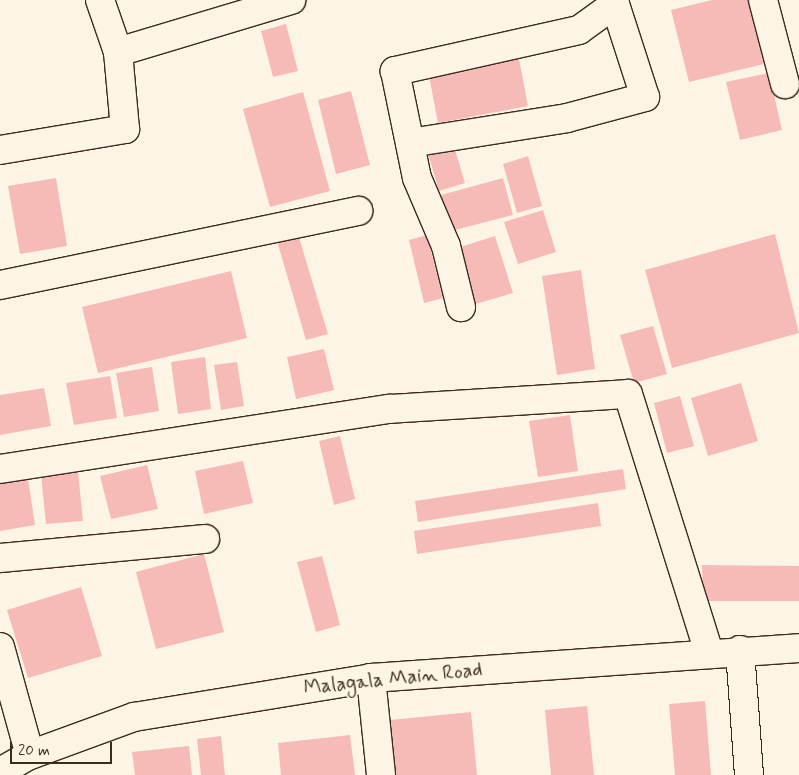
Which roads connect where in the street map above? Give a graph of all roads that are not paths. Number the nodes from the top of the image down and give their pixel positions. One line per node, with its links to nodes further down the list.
1 (100, 0): 5 (street)
2 (292, 0): 5 (street)
3 (763, 0): 6 (street)
4 (621, 1): 7 (street); 7 (street)
5 (118, 52): 8 (street)
6 (785, 84)
7 (410, 143): 11 (street)
8 (0, 150)
9 (358, 211): 10 (street)
10 (0, 285)
11 (461, 307)
12 (0, 469): 18 (street)
13 (205, 539): 14 (street)
14 (0, 558)
15 (0, 647): 20 (street)
16 (799, 648): 17 (street, Malagala Main Road)
17 (740, 650): 18 (street, Malagala Main Road); 23 (street)
18 (709, 653): 19 (street, Malagala Main Road)
19 (370, 678): 20 (street, Malagala Main Road); 22 (street)
20 (30, 754): 21 (street, Malagala Main Road)
21 (0, 772)
22 (381, 775)
23 (749, 775)

